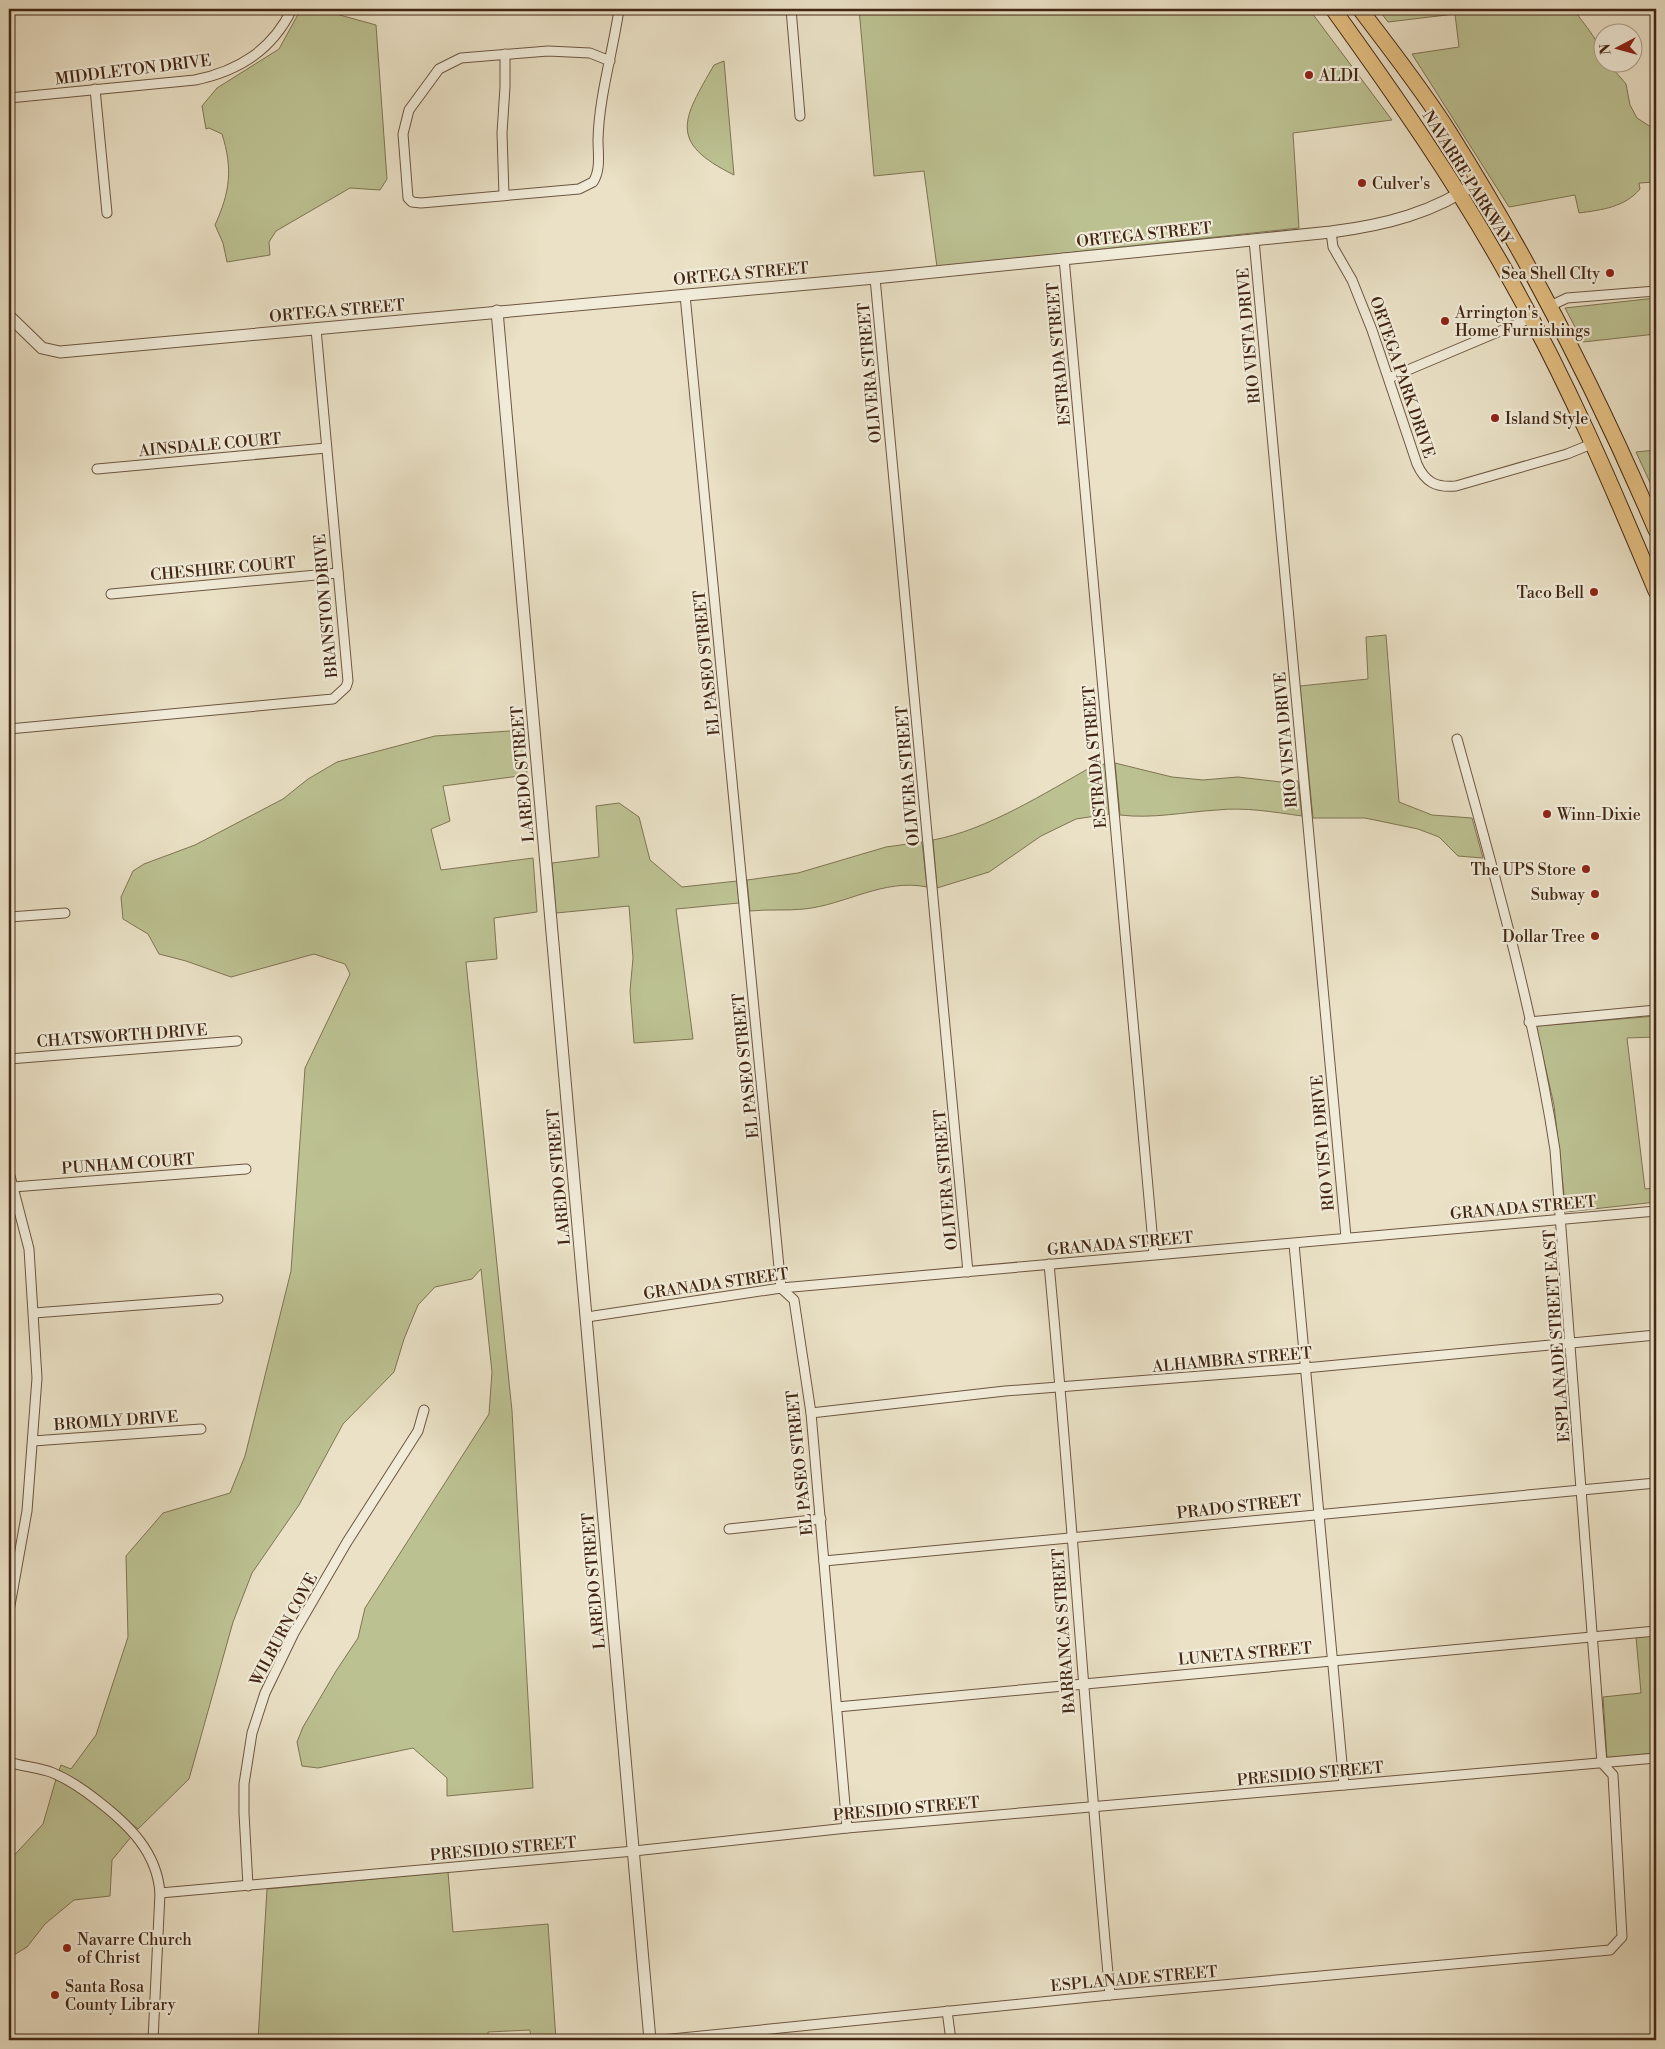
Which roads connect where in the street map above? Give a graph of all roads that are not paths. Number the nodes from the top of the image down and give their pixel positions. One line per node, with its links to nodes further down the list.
1 (292, 9): 8 (street, MIDDLETON DRIVE)
2 (619, 9): 7 (street)
3 (791, 9): 10 (street)
4 (1333, 9): 12 (highway, NAVARRE PARKWAY)
5 (1360, 9): 11 (highway, NAVARRE PARKWAY)
6 (505, 54): 7 (street); 13 (street); 13 (street)
7 (610, 60): 13 (street)
8 (95, 89): 9 (street, MIDDLETON DRIVE); 14 (street)
9 (9, 98)
10 (800, 116)
11 (1479, 181): 12 (street, ORTEGA STREET); 21 (highway, NAVARRE PARKWAY)
12 (1460, 194): 15 (street, ORTEGA STREET); 24 (highway, NAVARRE PARKWAY)
13 (504, 196)
14 (107, 213)
15 (1331, 232): 16 (street, ORTEGA STREET); 26 (street, ORTEGA PARK DRIVE)
16 (1254, 240): 17 (street, ORTEGA STREET); 48 (street, RIO VISTA DRIVE)
17 (1064, 258): 18 (street, ORTEGA STREET); 50 (street, ESTRADA STREET)
18 (875, 278): 20 (street, ORTEGA STREET); 52 (street, OLIVERA STREET)
19 (1656, 291): 21 (street)
20 (685, 295): 22 (street, ORTEGA STREET); 53 (street, EL PASEO STREET)
21 (1550, 306): 30 (highway, NAVARRE PARKWAY)
22 (497, 311): 25 (street, ORTEGA STREET); 56 (street, LAREDO STREET)
23 (9, 316): 25 (street, ORTEGA STREET)
24 (1531, 318): 26 (street); 27 (highway, NAVARRE PARKWAY)
25 (316, 329): 28 (street, BRANSTON DRIVE)
26 (1389, 378): 27 (street, ORTEGA PARK DRIVE)
27 (1594, 443): 32 (highway, NAVARRE PARKWAY)
28 (326, 448): 29 (street, AINSDALE COURT); 31 (street, BRANSTON DRIVE)
29 (97, 469)
30 (1656, 530)
31 (338, 573): 34 (street, CHESHIRE COURT); 35 (street, BRANSTON DRIVE)
32 (1652, 574): 33 (highway, NAVARRE PARKWAY)
33 (1656, 592)
34 (111, 594)
35 (9, 729)
36 (1457, 739): 40 (street, ESPLANADE STREET EAST)
37 (65, 913): 38 (street)
38 (9, 917)
39 (1656, 1010): 40 (street)
40 (1530, 1022): 47 (street, ESPLANADE STREET EAST)
41 (237, 1041): 42 (street, CHATSWORTH DRIVE)
42 (9, 1058)
43 (246, 1169): 45 (street, PUNHAM COURT)
44 (9, 1172): 45 (street)
45 (13, 1187): 55 (street)
46 (1656, 1211): 47 (street, GRANADA STREET)
47 (1562, 1219): 48 (street, GRANADA STREET); 58 (street, ESPLANADE STREET EAST)
48 (1346, 1237): 49 (street, GRANADA STREET)
49 (1294, 1244): 50 (street, GRANADA STREET); 59 (street)
50 (1154, 1254): 51 (street, GRANADA STREET)
51 (1049, 1264): 52 (street, GRANADA STREET); 60 (street, BARRANCAS STREET)
52 (968, 1272): 53 (street, GRANADA STREET)
53 (781, 1288): 56 (street, GRANADA STREET); 62 (street, EL PASEO STREET)
54 (218, 1299): 55 (street)
55 (34, 1313): 64 (street)
56 (587, 1317): 84 (street, LAREDO STREET)
57 (1656, 1335): 58 (street, ALHAMBRA STREET)
58 (1571, 1343): 59 (street, ALHAMBRA STREET); 66 (street, ESPLANADE STREET EAST)
59 (1305, 1368): 60 (street, ALHAMBRA STREET); 67 (street)
60 (1060, 1387): 62 (street, ALHAMBRA STREET); 70 (street, BARRANCAS STREET)
61 (424, 1410): 85 (street, WILBURN COVE)
62 (810, 1414): 68 (street, EL PASEO STREET)
63 (201, 1428): 64 (street, BROMLY DRIVE)
64 (33, 1441): 72 (street)
65 (1656, 1483): 66 (street, PRADO STREET)
66 (1583, 1490): 67 (street, PRADO STREET); 74 (street, ESPLANADE STREET EAST)
67 (1318, 1513): 70 (street, PRADO STREET); 75 (street)
68 (821, 1519): 69 (street); 71 (street, EL PASEO STREET)
69 (729, 1529)
70 (1071, 1537): 71 (street, PRADO STREET); 76 (street, BARRANCAS STREET)
71 (824, 1560): 77 (street, EL PASEO STREET)
72 (9, 1611)
73 (1656, 1632): 74 (street, LUNETA STREET)
74 (1593, 1636): 75 (street, LUNETA STREET); 80 (street, ESPLANADE STREET EAST)
75 (1332, 1661): 76 (street, LUNETA STREET); 81 (street)
76 (1082, 1683): 77 (street, LUNETA STREET); 82 (street, BARRANCAS STREET)
77 (837, 1707): 83 (street, EL PASEO STREET)
78 (1656, 1758): 80 (street, PRESIDIO STREET)
79 (9, 1762): 86 (street)
80 (1602, 1763): 81 (street, PRESIDIO STREET); 87 (street, ESPLANADE STREET)
81 (1344, 1785): 82 (street, PRESIDIO STREET)
82 (1092, 1806): 83 (street, PRESIDIO STREET); 87 (street, BARRANCAS STREET)
83 (847, 1828): 84 (street, PRESIDIO STREET)
84 (634, 1851): 85 (street, PRESIDIO STREET); 90 (street, LAREDO STREET)
85 (248, 1886): 86 (street, PRESIDIO STREET)
86 (160, 1893): 89 (street)
87 (1110, 1995): 88 (street, ESPLANADE STREET)
88 (947, 2011): 91 (street, ESPLANADE STREET); 92 (street)
89 (153, 2040)
90 (650, 2040)
91 (661, 2040)
92 (951, 2040)

